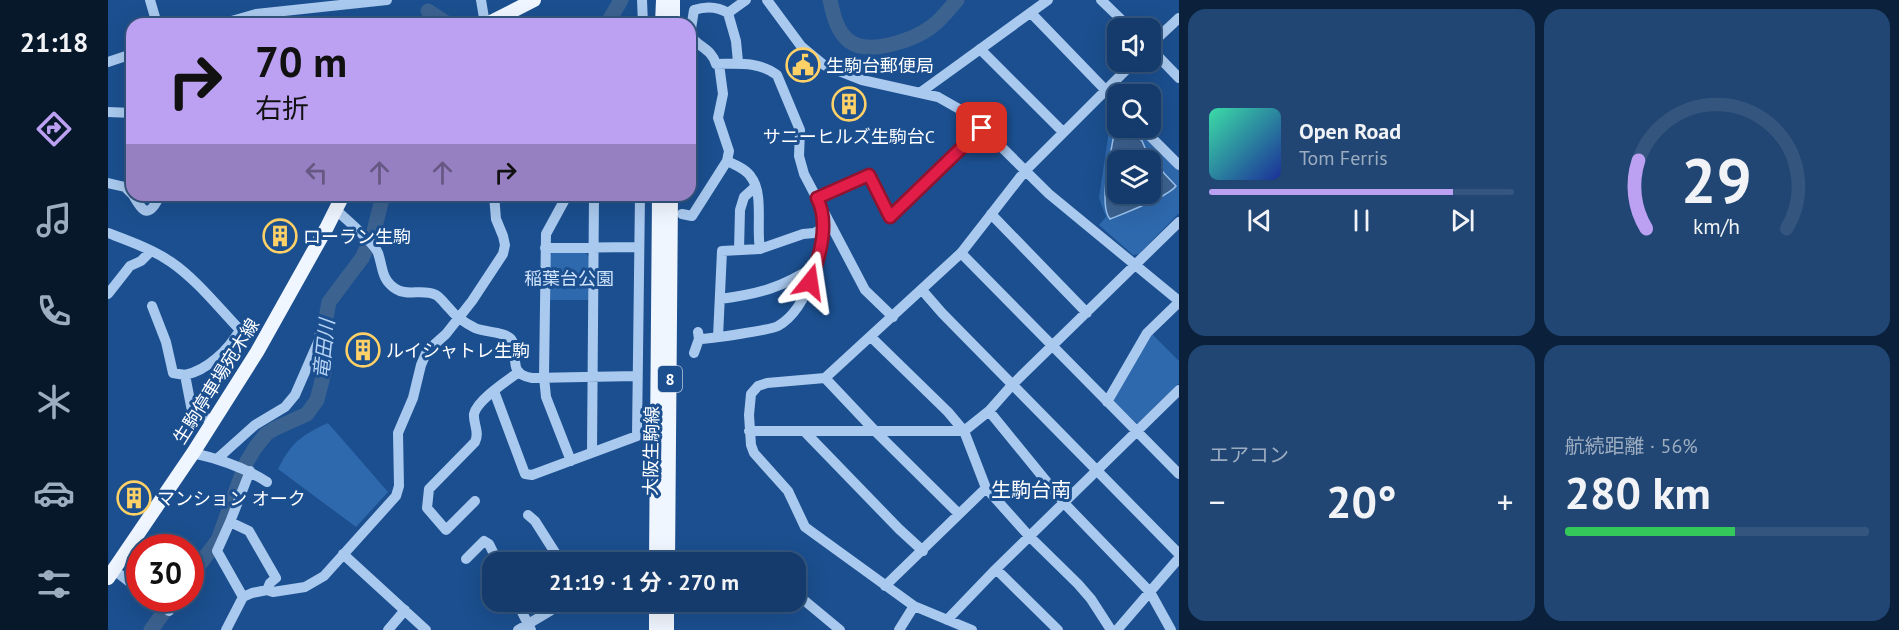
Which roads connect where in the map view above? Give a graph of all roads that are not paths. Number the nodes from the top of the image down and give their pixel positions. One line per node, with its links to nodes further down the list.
1 (150, 0): 15 (street)
2 (387, 0): 16 (street)
3 (481, 0): 17 (street)
4 (534, 0): 18 (main road)
5 (642, 0): 19 (street)
6 (663, 0): 20 (main road)
7 (673, 0): 21 (main road)
8 (746, 0): 13 (street)
9 (767, 0): 36 (street)
10 (1048, 0): 14 (street)
11 (1101, 0): 23 (street)
12 (705, 3): 13 (street); 22 (street)
13 (728, 13): 31 (street)
14 (1031, 13): 27 (street); 35 (street)
15 (155, 18)
16 (243, 18)
17 (485, 18)
18 (498, 18)
19 (641, 18)
20 (662, 18)
21 (673, 18)
22 (693, 18)
23 (1120, 18)
24 (1179, 18): 25 (street)
25 (1161, 35)
26 (696, 44): 32 (street)
27 (980, 49): 36 (street); 40 (street)
28 (126, 56): 30 (street)
29 (1161, 58): 34 (street)
30 (108, 62)
31 (738, 62): 32 (street); 48 (street)
32 (718, 64): 42 (street)
33 (1124, 72): 35 (street)
34 (1179, 78)
35 (1106, 91): 40 (street)
36 (921, 92): 39 (street)
37 (108, 112): 38 (street)
38 (126, 113)
39 (982, 128): 44 (street); 48 (street)
40 (1064, 132): 44 (street)
41 (1152, 138): 43 (street)
42 (727, 161): 46 (street); 60 (street)
43 (1179, 165)
44 (1025, 171): 61 (street); 72 (street)
45 (108, 183): 47 (street)
46 (756, 187): 68 (street); 69 (street)
47 (126, 188)
48 (817, 198): 59 (street)
49 (136, 201): 50 (street)
50 (156, 201)
51 (340, 201): 58 (main road, 生駒停車場宛木線)
52 (494, 201): 81 (street)
53 (564, 201): 65 (street)
54 (594, 201): 66 (street)
55 (640, 201): 67 (street)
56 (659, 201): 122 (main road, 大阪生駒線 / 8)
57 (671, 201): 123 (main road, 大阪生駒線 / 8)
58 (336, 210): 81 (street); 98 (main road, 生駒停車場宛木線)
59 (823, 210): 63 (street); 80 (street)
60 (682, 214)
61 (991, 214): 71 (street); 79 (street)
62 (1179, 222): 72 (street)
63 (823, 228): 68 (street); 73 (street)
64 (108, 232): 70 (street)
65 (545, 248): 66 (street); 91 (street)
66 (592, 248): 67 (street); 90 (street)
67 (639, 248): 89 (street)
68 (760, 249): 69 (street)
69 (739, 250): 76 (street)
70 (151, 251): 75 (street); 88 (street)
71 (961, 253): 74 (street); 85 (street)
72 (1134, 265): 77 (street); 79 (street)
73 (815, 266): 76 (street); 83 (street)
74 (922, 290): 80 (street); 93 (street)
75 (108, 294)
76 (720, 299): 83 (street)
77 (1179, 302): 96 (street)
78 (152, 306): 88 (street)
79 (1087, 313): 85 (street)
80 (893, 317): 84 (street)
81 (459, 318): 87 (street); 124 (street)
82 (320, 332): 106 (street)
83 (718, 337): 86 (street)
84 (871, 337): 92 (street); 100 (street)
85 (1052, 347): 93 (street); 96 (street)
86 (694, 352)
87 (519, 372): 91 (street); 95 (street)
88 (185, 375): 98 (street)
89 (637, 376): 90 (street); 105 (street)
90 (592, 377): 91 (street); 105 (street)
91 (544, 378): 107 (street)
92 (825, 378): 99 (street); 103 (street)
93 (1012, 385): 97 (street); 109 (street)
94 (1179, 390): 102 (street)
95 (494, 391): 107 (street); 113 (street)
96 (1107, 402): 102 (street)
97 (989, 411): 100 (street); 114 (street)
98 (213, 421): 104 (main road, 生駒停車場宛木線)
99 (749, 431): 101 (street); 130 (street)
100 (964, 431): 103 (street); 112 (street)
101 (805, 432): 103 (street); 119 (street)
102 (1137, 432): 109 (street); 110 (street)
103 (877, 433): 115 (street)
104 (193, 453): 106 (street); 128 (main road, 生駒停車場宛木線)
105 (592, 453): 107 (street)
106 (217, 459): 108 (street)
107 (571, 460)
108 (246, 469): 111 (street); 117 (street)
109 (1098, 470): 114 (street); 126 (street)
110 (1179, 474)
111 (267, 482)
112 (986, 488): 115 (street); 118 (street)
113 (475, 501)
114 (1064, 503): 118 (street); 132 (street)
115 (959, 514): 119 (street)
116 (528, 515): 121 (street)
117 (230, 522): 131 (street); 133 (street)
118 (1029, 536): 127 (street); 152 (street)
119 (922, 550): 130 (street)
120 (493, 552): 125 (street)
121 (555, 552)
122 (656, 552)
123 (668, 552)
124 (343, 554): 131 (street); 136 (street)
125 (466, 559)
126 (1178, 559): 132 (street)
127 (996, 569): 141 (street); 151 (street)
128 (111, 574): 129 (street)
129 (126, 582)
130 (885, 586): 135 (street)
131 (267, 590): 133 (street)
132 (1150, 592): 153 (street); 154 (street)
133 (243, 597): 143 (street)
134 (806, 602): 148 (street)
135 (914, 606): 141 (street); 149 (street)
136 (405, 610): 144 (street); 145 (street)
137 (520, 612): 142 (street)
138 (549, 612): 142 (street)
139 (656, 612): 146 (main road)
140 (667, 612): 147 (main road)
141 (947, 620): 150 (street)
142 (526, 628)
143 (226, 630)
144 (388, 630)
145 (426, 630)
146 (656, 630)
147 (667, 630)
148 (840, 630)
149 (899, 630)
150 (972, 630)
151 (1058, 630)
152 (1111, 630)
153 (1117, 630)
154 (1171, 630)

